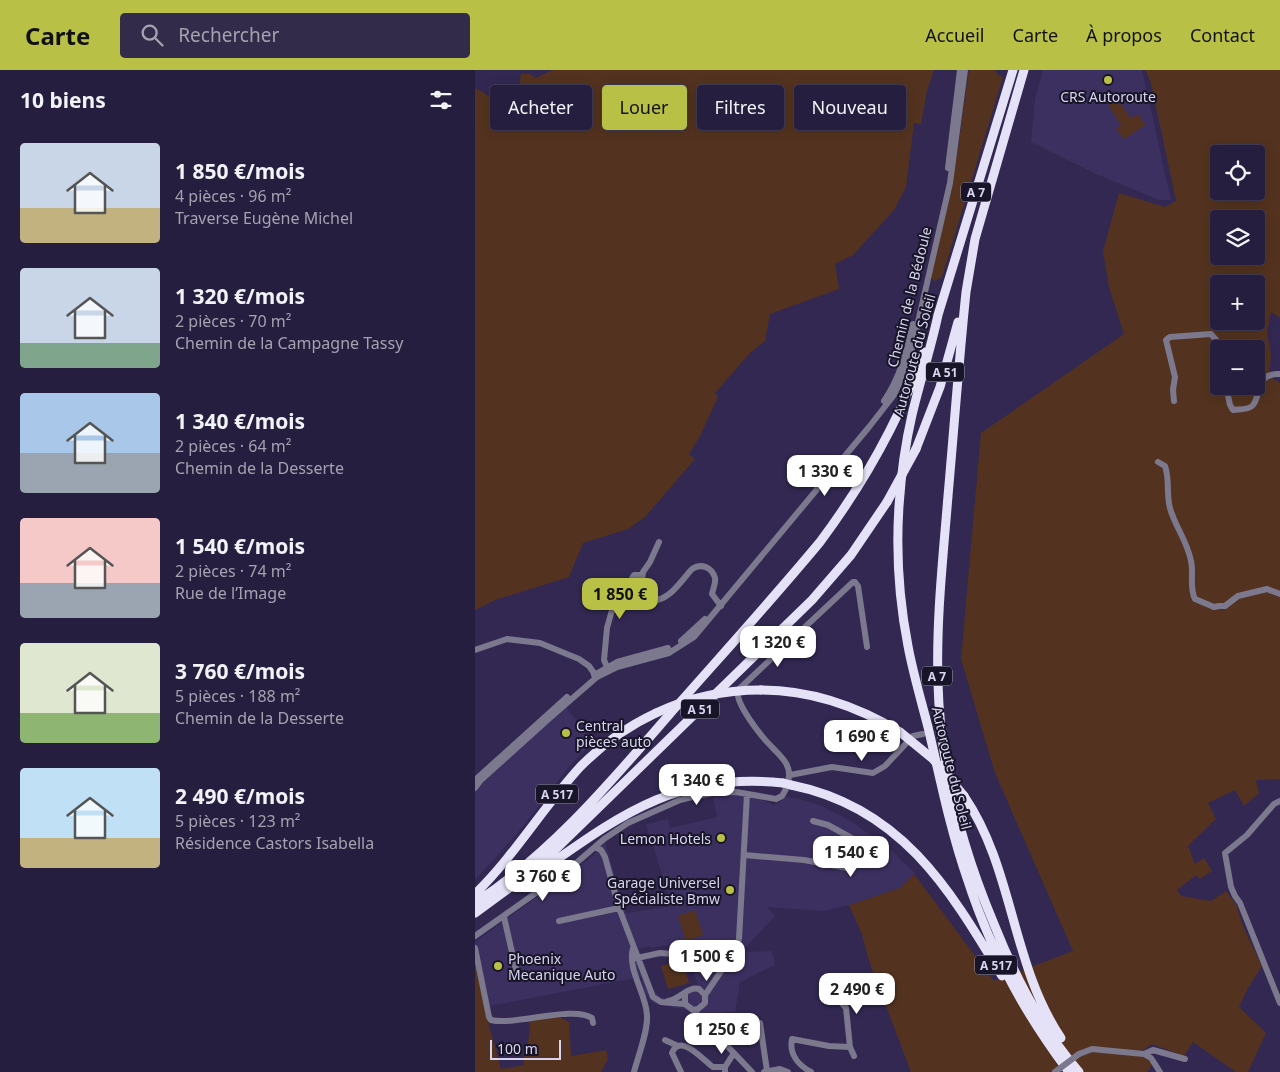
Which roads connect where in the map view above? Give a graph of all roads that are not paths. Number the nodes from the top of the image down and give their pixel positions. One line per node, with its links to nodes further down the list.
1 (961, 70): 17 (street, Chemin de la Bédoule)
2 (965, 70): 17 (street, Chemin de la Bédoule)
3 (1013, 70): 6 (highway, Autoroute du Soleil / A 7)
4 (1024, 70): 5 (highway, Autoroute du Soleil / A 7)
5 (965, 292): 35 (highway, A 51, bridge); 75 (highway, Autoroute du Soleil / A 7)
6 (938, 314): 33 (highway, A 51); 64 (highway, Autoroute du Soleil / A 7)
7 (1216, 340): 12 (street)
8 (1280, 374): 9 (street)
9 (1265, 380)
10 (1228, 395): 11 (street)
11 (1257, 395)
12 (1174, 400)
13 (1158, 462): 16 (street)
14 (659, 542): 15 (street)
15 (642, 576): 17 (street); 21 (street)
16 (1280, 594)
17 (720, 604): 21 (street, Chemin de la Bédoule)
18 (867, 648): 25 (street)
19 (475, 650): 20 (street)
20 (579, 659): 21 (street); 22 (street)
21 (604, 670): 22 (street, Chemin de la Bédoule)
22 (596, 676): 24 (street, Chemin de la Bédoule); 26 (street, Chemin de la Bédoule)
23 (923, 734): 25 (street)
24 (475, 780)
25 (787, 783): 27 (street); 36 (highway, A 517); 64 (highway, A 517)
26 (475, 788)
27 (747, 794): 30 (street); 31 (street)
28 (1280, 801): 51 (street)
29 (813, 821): 31 (street)
30 (595, 847): 34 (street); 37 (street)
31 (744, 855): 45 (street)
32 (475, 894): 76 (highway, A 517, bridge)
33 (475, 903)
34 (619, 908): 38 (street); 40 (street)
35 (475, 912)
36 (475, 916)
37 (504, 916): 39 (street); 44 (street)
38 (559, 921)
39 (475, 936)
40 (633, 947): 43 (street); 68 (street)
41 (475, 948): 56 (street)
42 (681, 951): 43 (street)
43 (637, 958): 50 (street)
44 (516, 970)
45 (714, 979): 46 (street); 48 (street)
46 (699, 989): 47 (street); 48 (street)
47 (685, 994): 50 (street); 52 (street)
48 (705, 995): 53 (street)
49 (833, 999): 60 (street)
50 (661, 1002): 52 (street)
51 (1280, 1003)
52 (685, 1004): 54 (street)
53 (702, 1007): 54 (street); 57 (street)
54 (693, 1010): 57 (street)
55 (760, 1022): 67 (street)
56 (593, 1023)
57 (706, 1024): 61 (street)
58 (665, 1040): 59 (street)
59 (679, 1046): 66 (street); 69 (street)
60 (850, 1047): 63 (street); 72 (street)
61 (734, 1052): 66 (street); 70 (street)
62 (1145, 1054): 65 (street); 73 (street, bridge); 77 (street)
63 (854, 1056)
64 (1058, 1057): 74 (highway, Autoroute du Soleil / A 7)
65 (1185, 1059)
66 (725, 1069)
67 (766, 1071): 71 (street)
68 (634, 1072)
69 (681, 1072)
70 (752, 1072)
71 (788, 1072)
72 (811, 1072)
73 (1055, 1072)
74 (1069, 1072)
75 (1079, 1072)
76 (1087, 1072)
77 (1160, 1072)

